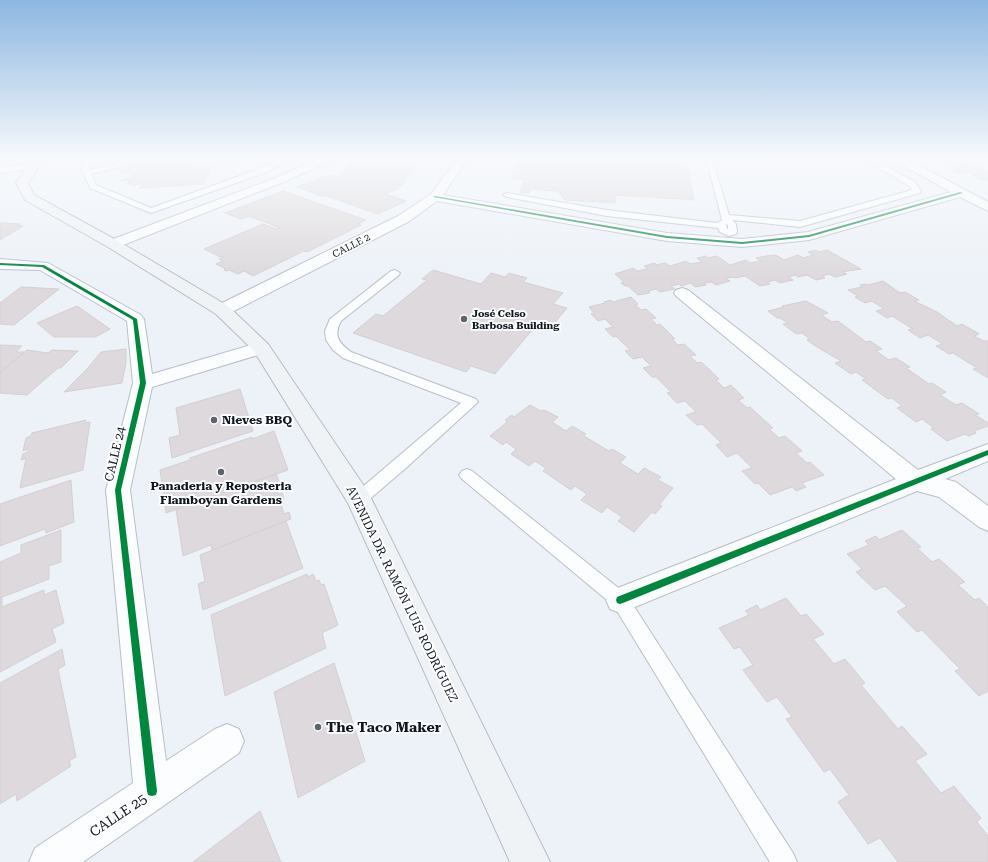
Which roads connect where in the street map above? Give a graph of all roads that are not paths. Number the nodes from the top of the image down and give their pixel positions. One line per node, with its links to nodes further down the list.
1 (31, 198): 15 (main road, AVENIDA DR. RAMÓN LUIS RODRÍGUEZ)
2 (121, 198): 3 (lane)
3 (186, 198)
4 (232, 198): 15 (street)
5 (433, 198): 19 (street, CALLE 2)
6 (442, 198): 14 (street)
7 (525, 198): 13 (lane)
8 (719, 198): 13 (lane)
9 (891, 198): 13 (lane)
10 (943, 198): 14 (street)
11 (971, 198): 12 (street)
12 (988, 207)
13 (725, 221): 14 (lane)
14 (731, 238)
15 (113, 244): 19 (main road, AVENIDA DR. RAMÓN LUIS RODRÍGUEZ)
16 (0, 264): 21 (street, CALLE 24)
17 (395, 273): 25 (lane)
18 (682, 293): 24 (street)
19 (222, 310): 20 (main road, AVENIDA DR. RAMÓN LUIS RODRÍGUEZ)
20 (261, 348): 21 (street); 25 (main road, AVENIDA DR. RAMÓN LUIS RODRÍGUEZ)
21 (144, 383): 29 (street, CALLE 24)
22 (988, 452): 24 (street)
23 (467, 475): 27 (lane)
24 (915, 481): 26 (street); 27 (street)
25 (359, 499): 31 (main road, AVENIDA DR. RAMÓN LUIS RODRÍGUEZ)
26 (988, 520)
27 (620, 600): 32 (lane)
28 (227, 741): 29 (street, CALLE 25)
29 (152, 791): 30 (street, CALLE 25)
30 (49, 862)
31 (530, 862)
32 (784, 862)

